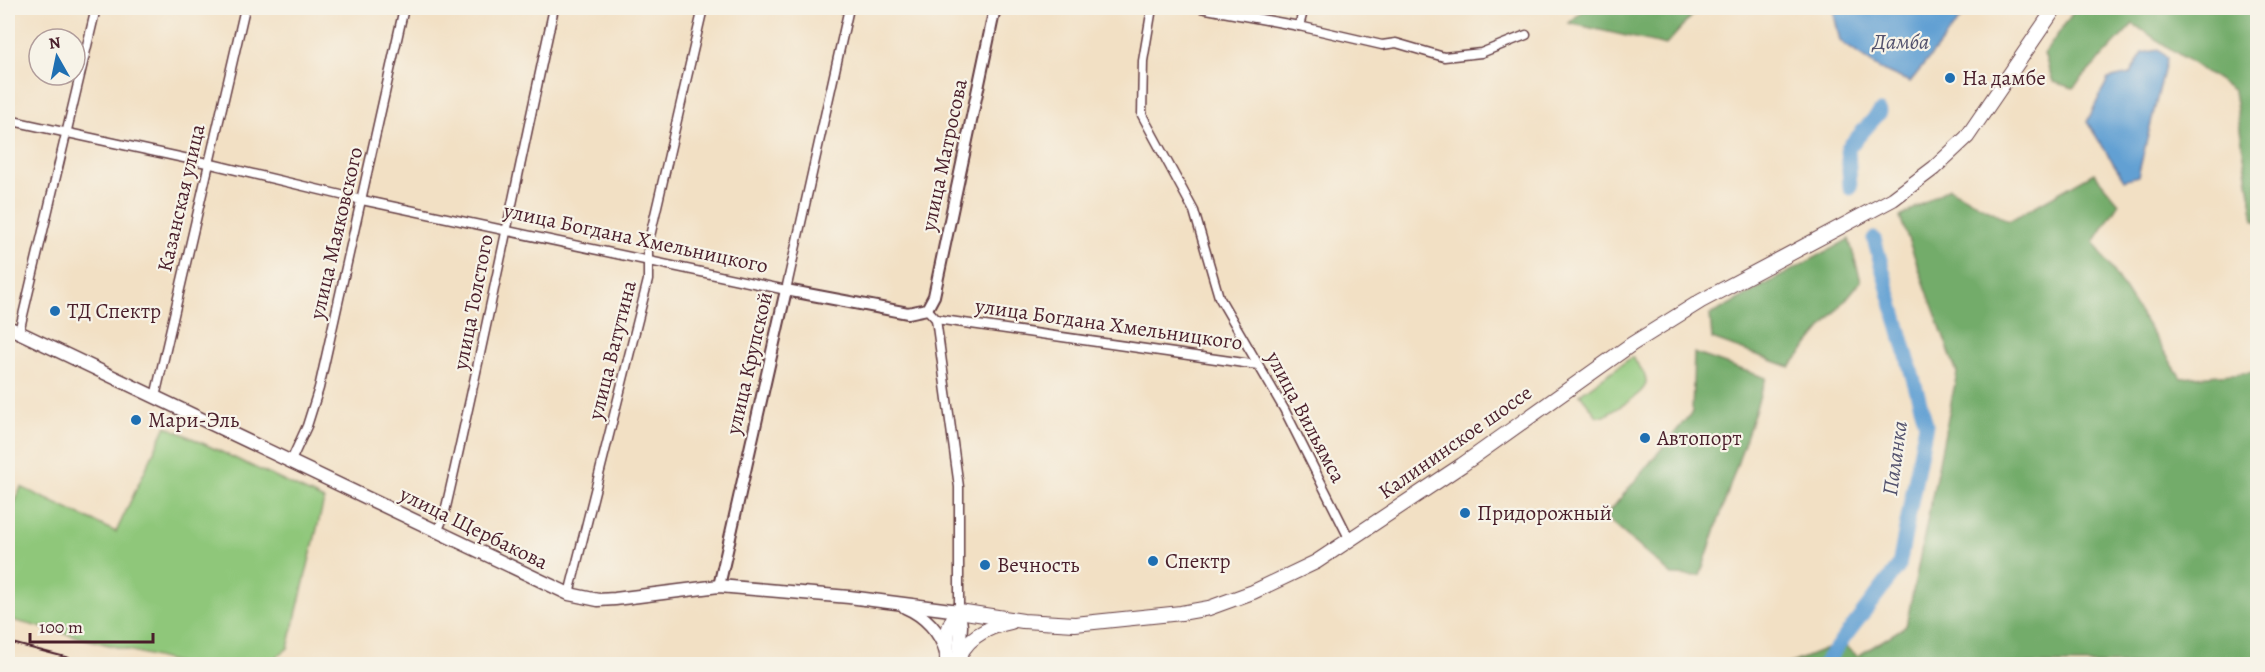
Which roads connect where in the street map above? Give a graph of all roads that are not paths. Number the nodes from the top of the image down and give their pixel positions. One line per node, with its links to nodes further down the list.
1 (96, 8): 15 (street)
2 (245, 8): 16 (street, Казанская улица)
3 (404, 8): 17 (street, улица Маяковского)
4 (554, 8): 18 (street, улица Толстого)
5 (703, 8): 19 (street, улица Ватутина)
6 (849, 8): 20 (street, улица Крупской)
7 (995, 8): 21 (street, улица Матросова)
8 (1152, 8): 25 (street, улица Вильямса)
9 (1200, 8): 12 (street)
10 (1304, 8): 12 (street)
11 (2055, 8): 29 (main road, Калининское шоссе)
12 (1299, 26): 13 (street)
13 (1526, 35)
14 (8, 120): 15 (street, улица Богдана Хмельницкого)
15 (67, 132): 16 (street, улица Богдана Хмельницкого); 24 (street)
16 (207, 163): 17 (street, улица Богдана Хмельницкого); 26 (street, Казанская улица)
17 (362, 200): 18 (street, улица Богдана Хмельницкого); 27 (street, улица Маяковского)
18 (506, 230): 19 (street, улица Богдана Хмельницкого); 28 (street, улица Толстого)
19 (648, 262): 20 (street, улица Богдана Хмельницкого); 31 (street, улица Ватутина)
20 (786, 290): 21 (street, улица Богдана Хмельницкого); 30 (street, улица Крупской)
21 (927, 309): 22 (street)
22 (936, 319): 25 (street, улица Богдана Хмельницкого); 33 (street)
23 (8, 327): 24 (main road, улица Щербакова)
24 (19, 332): 26 (main road, улица Щербакова)
25 (1258, 365): 29 (street, улица Вильямса)
26 (155, 397): 27 (main road, улица Щербакова)
27 (291, 463): 28 (main road, улица Щербакова)
28 (437, 532): 31 (main road, улица Щербакова)
29 (1350, 540): 34 (main road, Калининское шоссе)
30 (719, 586): 31 (main road, улица Щербакова); 32 (main road, улица Щербакова)
31 (569, 594)
32 (896, 603): 33 (main road, улица Щербакова); 35 (main road)
33 (959, 611): 34 (main road, Калининское шоссе); 35 (main road)
34 (1023, 621): 35 (main road)
35 (953, 661)

